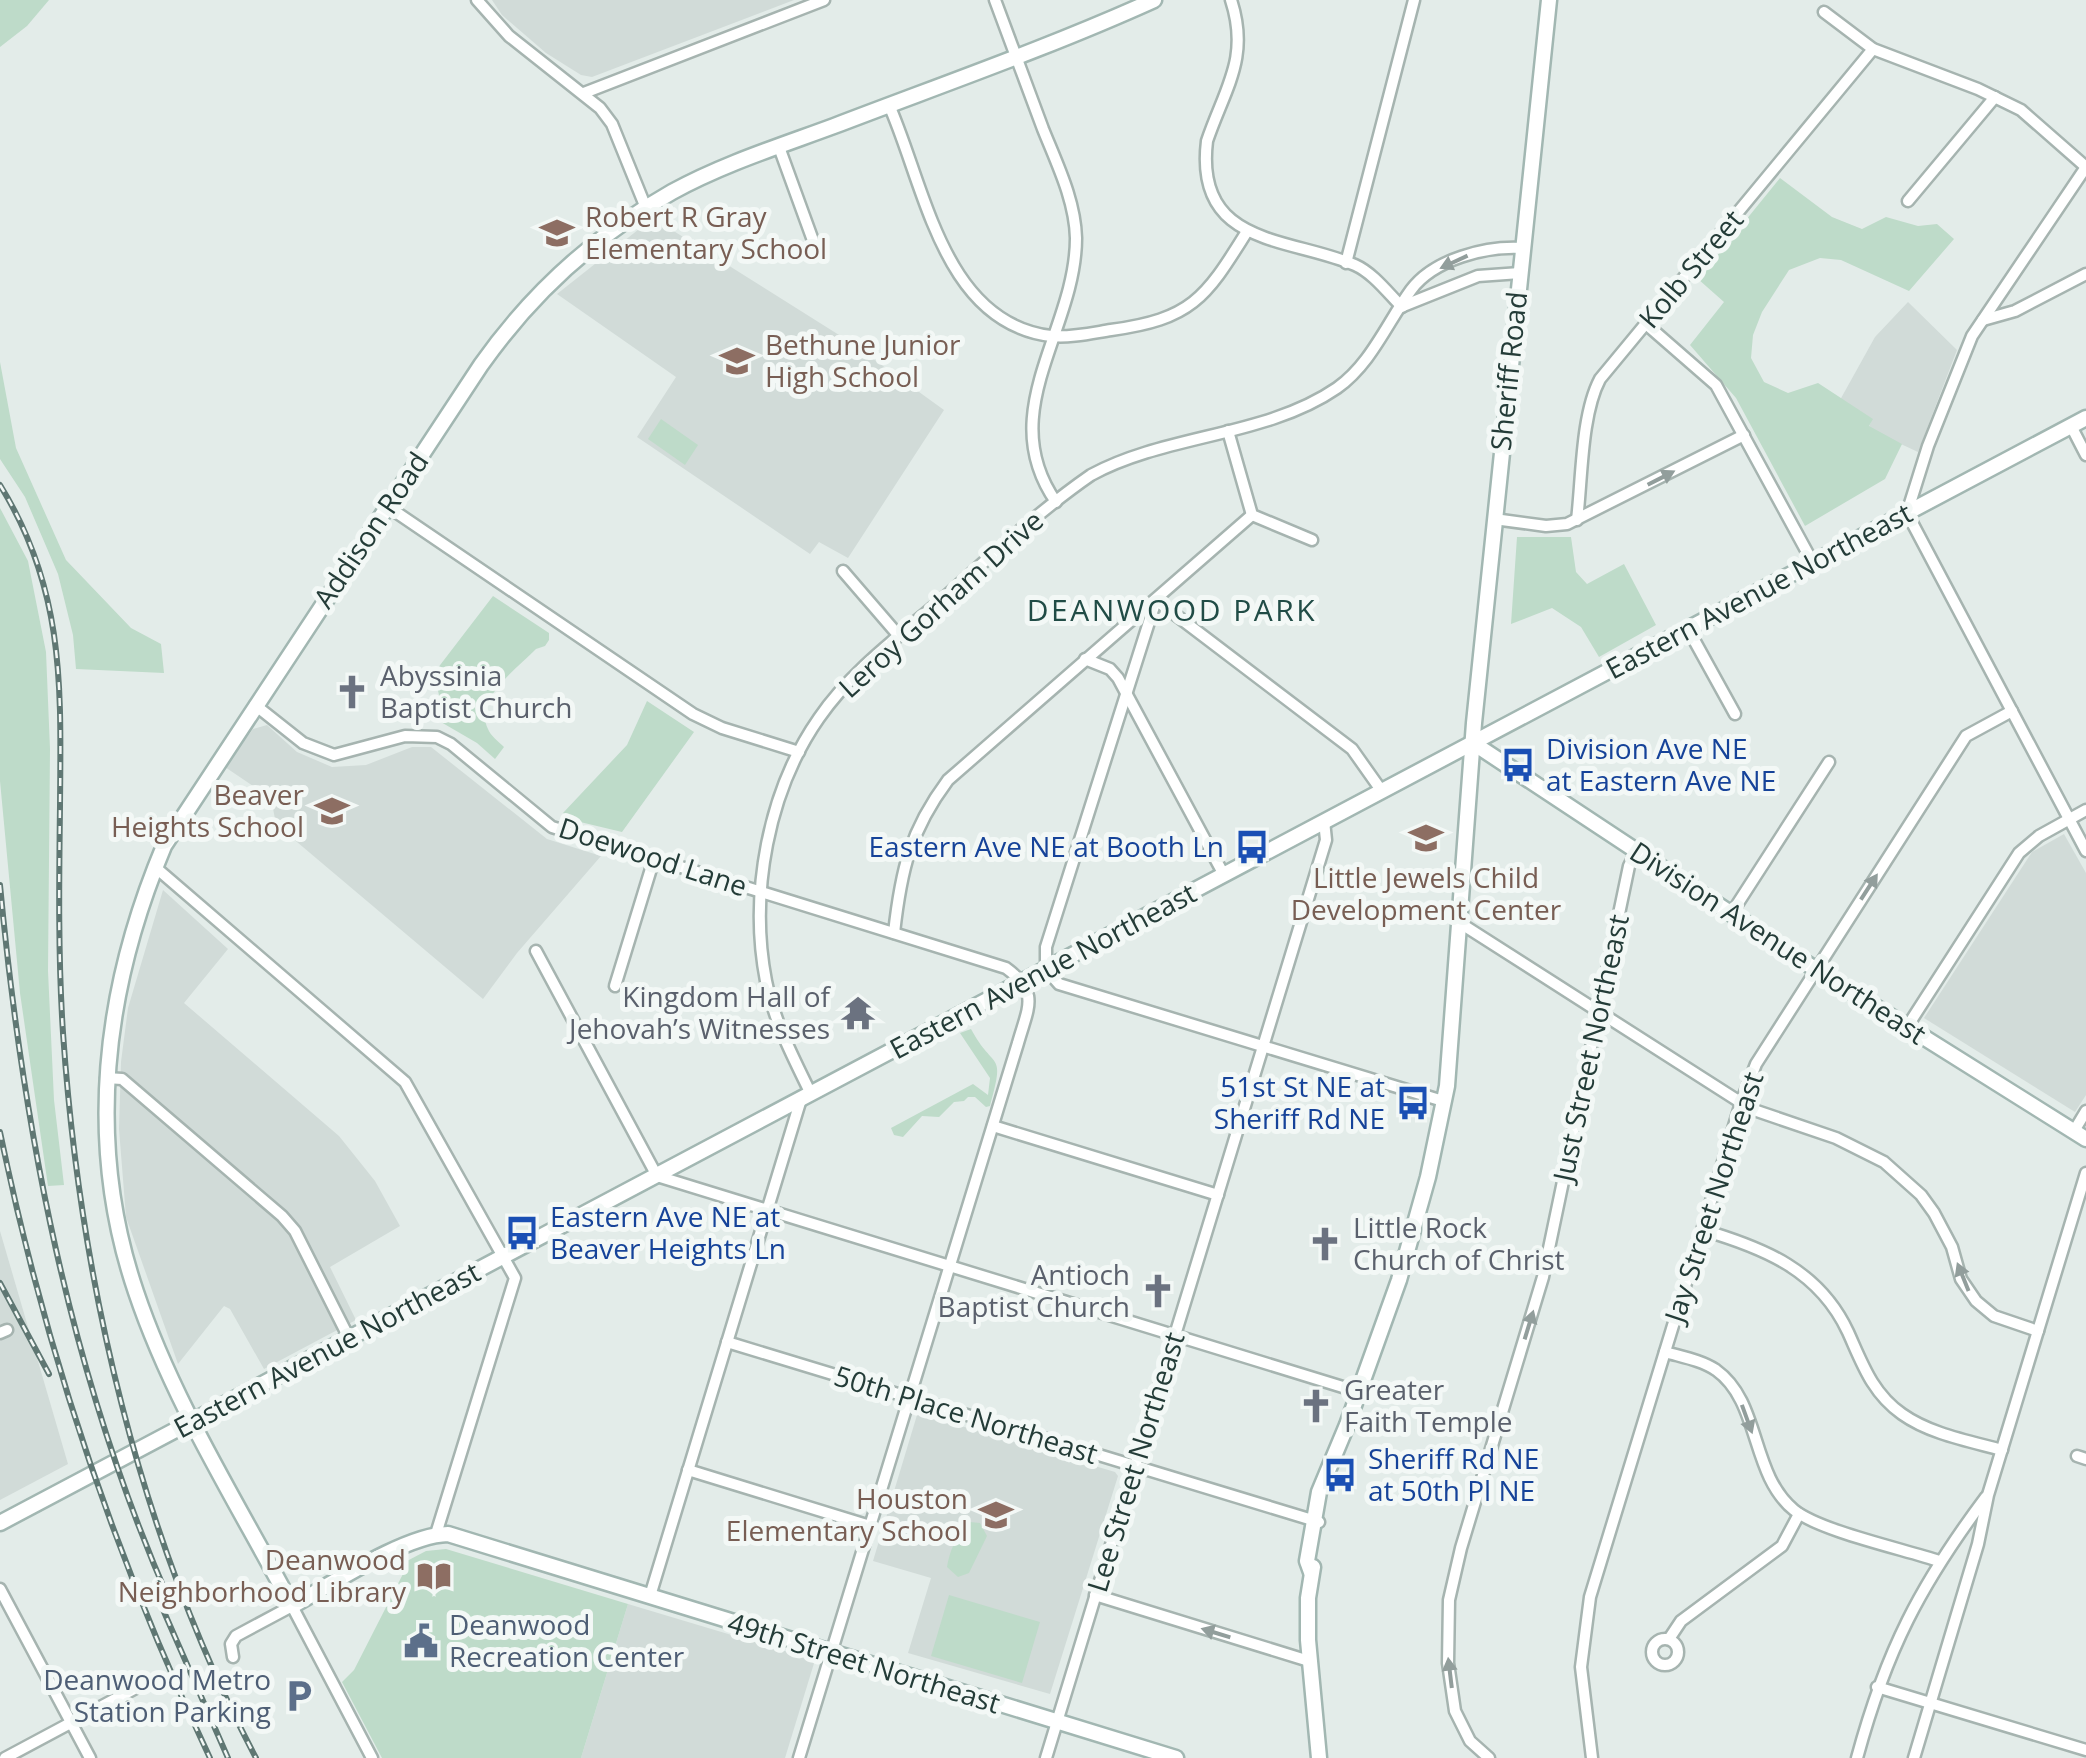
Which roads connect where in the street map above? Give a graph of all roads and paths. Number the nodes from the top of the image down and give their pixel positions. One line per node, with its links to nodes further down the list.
1 (477, 0): 11 (street)
2 (824, 0): 11 (street)
3 (995, 0): 10 (street)
4 (1154, 0): 10 (main road, Addison Road)
5 (1231, 0): 18 (street)
6 (1414, 0): 21 (street)
7 (1550, 0): 20 (main road, Sheriff Road)
8 (1824, 12): 9 (street)
9 (1874, 49): 12 (street); 26 (street, Kolb Street)
10 (1016, 57): 13 (main road, Addison Road); 27 (street)
11 (584, 93): 17 (street)
12 (1995, 96): 15 (street); 16 (street)
13 (888, 105): 14 (main road, Addison Road); 27 (street)
14 (778, 147): 17 (main road, Addison Road); 19 (street)
15 (2086, 167): 25 (street)
16 (1908, 202)
17 (646, 208): 34 (main road, Addison Road)
18 (1246, 233): 21 (street); 27 (street)
19 (815, 246)
20 (1522, 248): 22 (main road, Sheriff Road); 24 (street, Leroy Gorham Drive, one-way to 24)
21 (1346, 263): 24 (street)
22 (1520, 272): 24 (street); 37 (main road, Sheriff Road)
23 (2086, 274): 25 (street)
24 (1402, 306): 30 (street, Leroy Gorham Drive)
25 (1982, 320): 35 (street)
26 (1646, 324): 31 (street); 38 (street, Kolb Street)
27 (1054, 336): 33 (street)
28 (2086, 418): 29 (main road, Eastern Avenue Northeast)
29 (2071, 426): 32 (street); 35 (main road, Eastern Avenue Northeast)
30 (1228, 430): 33 (street, Leroy Gorham Drive); 36 (street)
31 (1744, 435): 38 (street, one-way to 31); 40 (street)
32 (2086, 455)
33 (1056, 502): 44 (street, Leroy Gorham Drive)
34 (387, 506): 47 (main road, Addison Road); 51 (street)
35 (1907, 513): 40 (main road, Eastern Avenue Northeast); 48 (street)
36 (1252, 515): 39 (street); 42 (street)
37 (1494, 519): 38 (street); 50 (main road, Sheriff Road)
38 (1577, 520)
39 (1312, 540)
40 (1813, 562): 43 (main road, Eastern Avenue Northeast)
41 (843, 572): 44 (street)
42 (1156, 600): 45 (street); 46 (street); 53 (street)
43 (1688, 629): 49 (street); 50 (main road, Eastern Avenue Northeast)
44 (899, 636): 51 (street, Leroy Gorham Drive)
45 (1085, 659): 46 (street); 65 (street)
46 (1126, 697): 61 (street); 68 (street)
47 (255, 705): 59 (street, Doewood Lane); 60 (main road, Addison Road)
48 (2012, 711): 55 (street); 67 (street, Jay Street Northeast, one-way to 48)
49 (1735, 714)
50 (1472, 743): 53 (main road, Eastern Avenue Northeast); 58 (main road, Division Avenue Northeast); 64 (main road, Sheriff Road)
51 (799, 752): 62 (street, Leroy Gorham Drive)
52 (1829, 762): 63 (street)
53 (1381, 790): 56 (main road, Eastern Avenue Northeast)
54 (2086, 810): 55 (street)
55 (2069, 819): 57 (street); 72 (street)
56 (1324, 822): 61 (main road, Eastern Avenue Northeast); 73 (street, Lee Street Northeast)
57 (2086, 851)
58 (1636, 852): 63 (main road, Division Avenue Northeast); 71 (street, Just Street Northeast)
59 (654, 859): 62 (street, Doewood Lane); 70 (street)
60 (155, 866): 74 (main road, Addison Road); 86 (street)
61 (1224, 875): 68 (main road, Eastern Avenue Northeast)
62 (761, 892): 65 (street, Doewood Lane); 75 (street, Leroy Gorham Drive)
63 (1731, 914): 67 (main road, Division Avenue Northeast)
64 (1460, 923): 71 (street); 76 (main road, Sheriff Road)
65 (894, 933): 69 (street, Doewood Lane)
66 (536, 950): 82 (street)
67 (1815, 968): 72 (main road, Division Avenue Northeast); 77 (street, Jay Street Northeast)
68 (1046, 969): 69 (main road, Eastern Avenue Northeast); 73 (street)
69 (1024, 981): 75 (main road, Eastern Avenue Northeast); 79 (street)
70 (615, 986)
71 (1598, 1011): 77 (street); 127 (street, Just Street Northeast, one-way to 71)
72 (1907, 1027): 80 (main road, Division Avenue Northeast)
73 (1263, 1046): 76 (street); 83 (street, Lee Street Northeast)
74 (106, 1078): 90 (street); 95 (main road, Addison Road)
75 (806, 1096): 82 (main road, Eastern Avenue Northeast); 84 (street)
76 (1442, 1101): 93 (main road, Sheriff Road)
77 (1741, 1103): 85 (street, Jay Street Northeast); 88 (street, one-way to 77)
78 (2086, 1111): 80 (street)
79 (993, 1126): 83 (street); 87 (street)
80 (2080, 1134)
81 (2086, 1173): 88 (street)
82 (657, 1176): 84 (street); 86 (main road, Eastern Avenue Northeast)
83 (1218, 1194): 89 (street, Lee Street Northeast)
84 (767, 1210): 87 (street); 91 (street)
85 (1703, 1230): 92 (street, Jay Street Northeast); 96 (street)
86 (504, 1256): 90 (main road, Eastern Avenue Northeast); 104 (street)
87 (950, 1266): 89 (street); 94 (street)
88 (2038, 1332): 96 (street)
89 (1175, 1336): 93 (street); 97 (street, Lee Street Northeast)
90 (349, 1338): 95 (main road, Eastern Avenue Northeast)
91 (728, 1342): 94 (street, 50th Place Northeast); 98 (street)
92 (1665, 1352): 100 (street, one-way to 100); 128 (street, Jay Street Northeast)
93 (1359, 1392): 101 (main road, Sheriff Road)
94 (910, 1397): 97 (street, 50th Place Northeast); 103 (street)
95 (194, 1420): 102 (main road, Eastern Avenue Northeast); 109 (main road, Addison Road)
96 (2002, 1450): 99 (street)
97 (1135, 1466): 101 (street, 50th Place Northeast); 108 (street, Lee Street Northeast)
98 (688, 1470): 103 (street); 107 (street)
99 (1988, 1494): 105 (street); 116 (street)
100 (1799, 1514): 105 (street); 110 (street)
101 (1316, 1521): 113 (main road, Sheriff Road)
102 (0, 1523)
103 (870, 1526): 111 (street)
104 (436, 1534): 107 (main road, 49th Street Northeast); 109 (main road)
105 (1939, 1561): 115 (street)
106 (0, 1588): 117 (street)
107 (650, 1596): 111 (main road, 49th Street Northeast)
108 (1095, 1596): 113 (street, one-way to 108); 118 (street, Lee Street Northeast)
109 (292, 1606): 112 (street); 123 (street)
110 (1669, 1639)
111 (832, 1652): 118 (main road, 49th Street Northeast); 124 (street)
112 (234, 1657)
113 (1309, 1661): 120 (main road, Sheriff Road)
114 (149, 1680): 117 (street)
115 (1877, 1687): 116 (street); 129 (street)
116 (1931, 1703): 119 (street); 130 (street)
117 (72, 1722): 121 (street); 122 (street)
118 (1056, 1723): 125 (street, Lee Street Northeast); 126 (main road, 49th Street Northeast)
119 (2086, 1750)
120 (1316, 1755)
121 (5, 1758)
122 (90, 1758)
123 (372, 1758)
124 (799, 1758)
125 (1046, 1758)
126 (1176, 1758)
127 (1489, 1758)
128 (1592, 1758)
129 (1857, 1758)
130 (1914, 1758)

